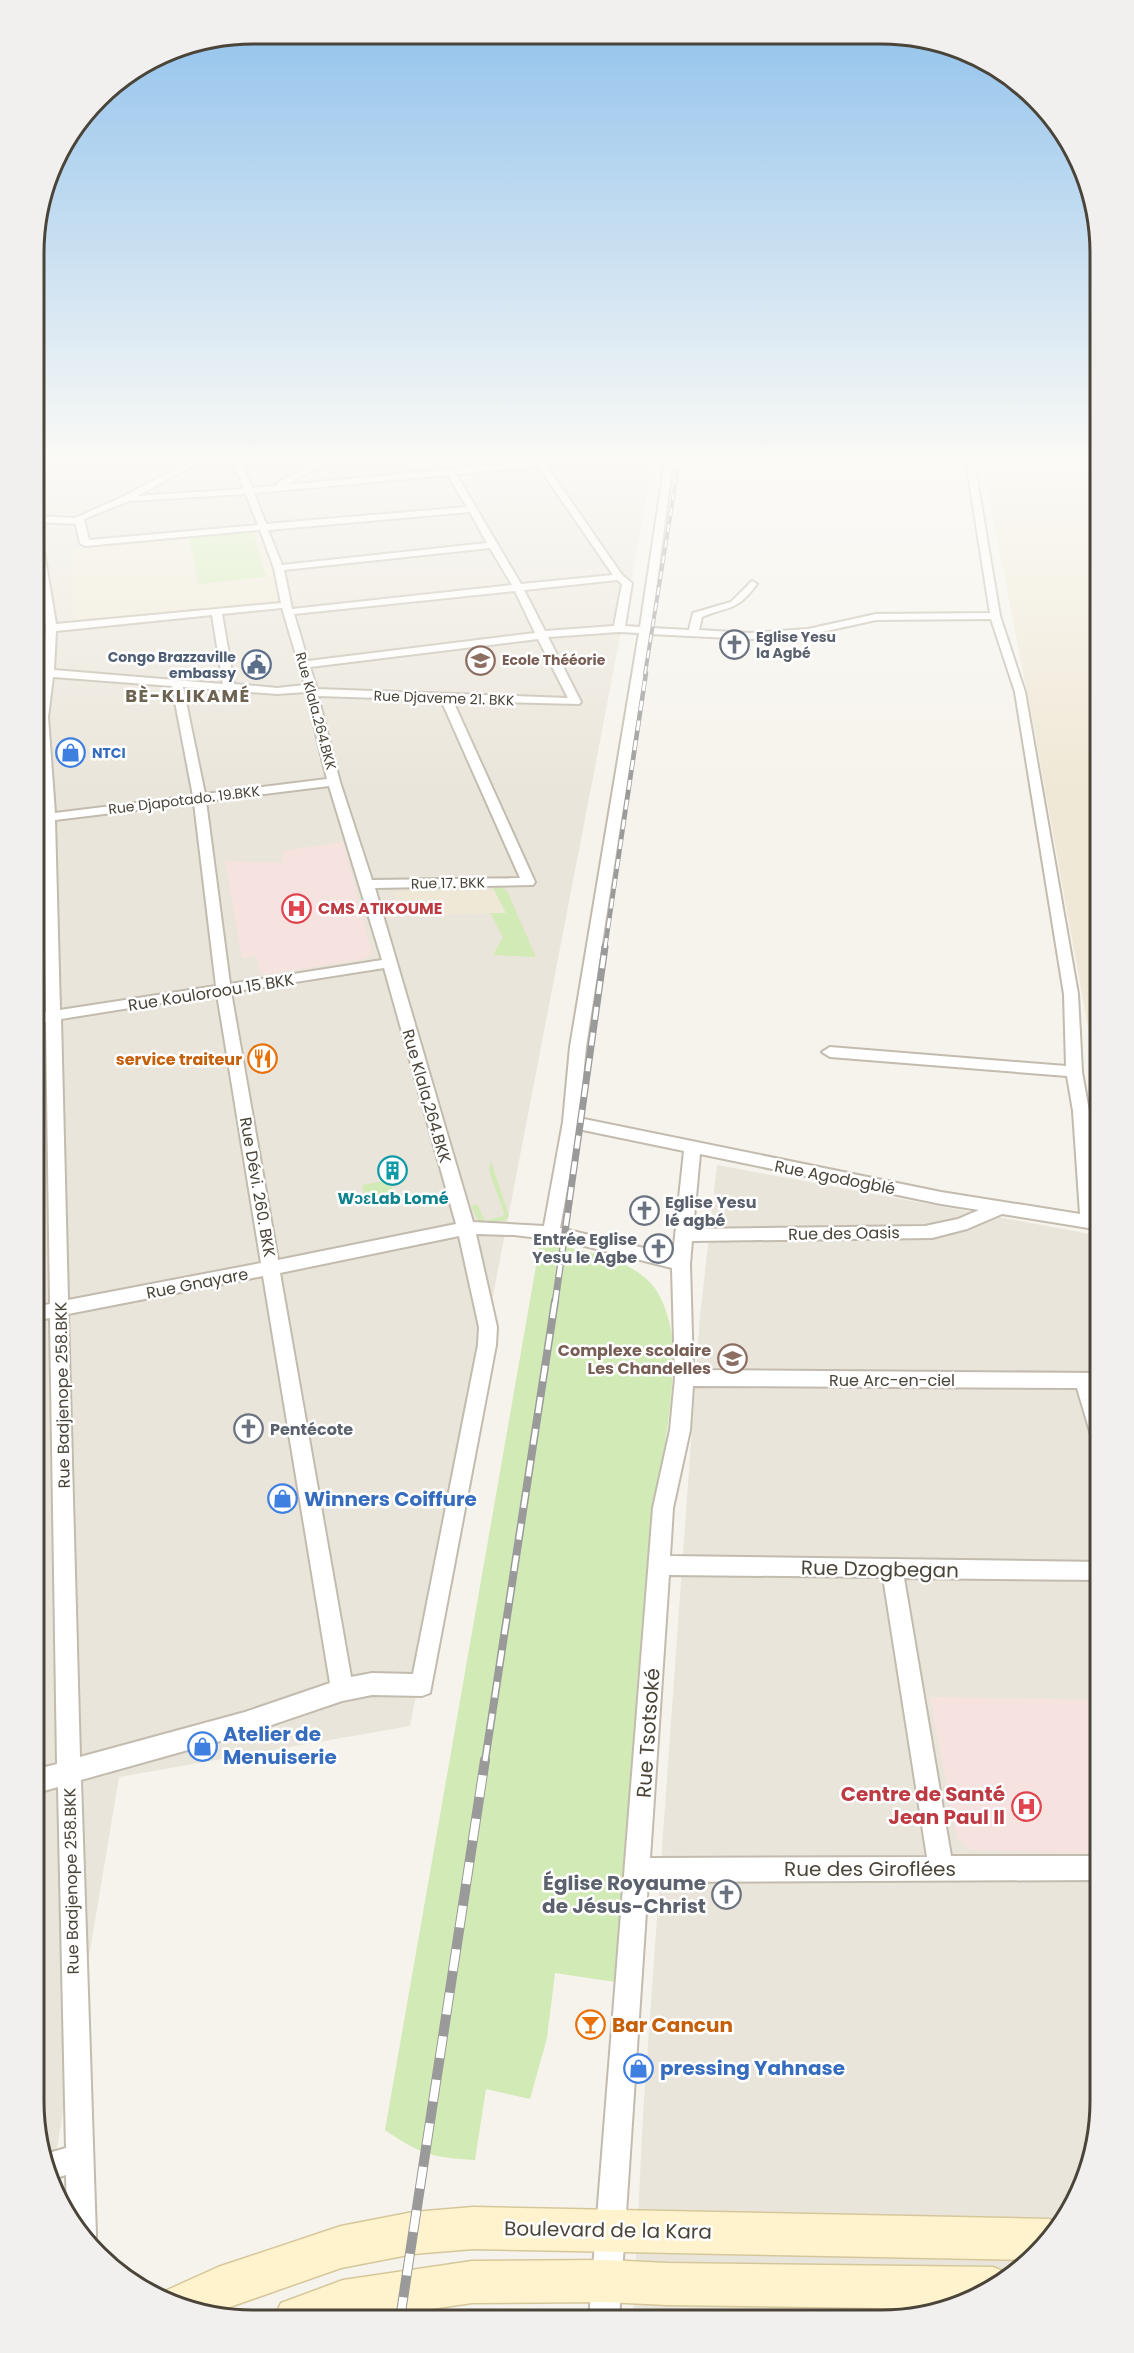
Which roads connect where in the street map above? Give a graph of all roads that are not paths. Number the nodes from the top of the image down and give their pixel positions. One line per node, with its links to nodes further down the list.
1 (280, 571): 9 (street, Rue Klala.264.BKK)
2 (508, 571): 8 (street)
3 (615, 571): 6 (street)
4 (655, 571): 15 (street)
5 (989, 571): 12 (street)
6 (619, 577): 8 (street); 14 (street)
7 (752, 584): 16 (street)
8 (518, 588): 9 (street); 17 (street)
9 (287, 608): 10 (street); 19 (street, Rue Klala.264.BKK)
10 (216, 611): 13 (street); 22 (street)
11 (44, 614): 13 (street, Rue Badjenope 258.BKK)
12 (995, 616): 16 (street); 35 (street)
13 (51, 628): 18 (street, Rue Badjenope 258.BKK)
14 (619, 629): 15 (street); 17 (street)
15 (645, 630): 16 (street); 36 (street)
16 (693, 634)
17 (543, 635): 19 (street); 24 (street, Rue Djaveme 21. BKK)
18 (44, 659)
19 (304, 665): 23 (street, Rue Klala.264.BKK)
20 (44, 672): 21 (street, Rue Djaveme 21. BKK)
21 (177, 684): 22 (street, Rue Djaveme 21. BKK); 26 (street, Rue Dévi. 260. BKK)
22 (229, 687): 23 (street, Rue Djaveme 21. BKK)
23 (312, 690): 24 (street, Rue Djaveme 21. BKK); 25 (street, Rue Klala.264.BKK)
24 (446, 698): 29 (street, Rue 17. BKK)
25 (334, 782): 26 (street, Rue Djapotado. 19.BKK); 29 (street, Rue Klala.264.BKK)
26 (200, 799): 27 (street, Rue Djapotado. 19.BKK); 31 (street, Rue Dévi. 260. BKK)
27 (44, 818)
28 (44, 864): 32 (street, Rue Badjenope 258.BKK)
29 (367, 884): 30 (street, Rue Klala.264.BKK)
30 (389, 963): 31 (street, Rue Kouloroou 15 BKK); 41 (street, Rue Klala,264.BKK)
31 (224, 991): 32 (street, Rue Kouloroou 15 BKK); 45 (street, Rue Dévi. 260. BKK)
32 (54, 1016): 33 (street, Rue Kouloroou 15 BKK); 46 (street, Rue Badjenope 258.BKK)
33 (44, 1017)
34 (830, 1052): 35 (street)
35 (1074, 1072): 38 (street)
36 (571, 1122): 37 (street, Rue Agodogblé); 42 (street)
37 (692, 1148): 39 (street, Rue Agodogblé); 43 (street, Rue Tsotsoké)
38 (1090, 1182)
39 (1000, 1208): 40 (street, Rue Agodogblé); 43 (street, Rue des Oasis)
40 (1090, 1221)
41 (466, 1228): 42 (street, Rue Gnayare); 45 (street, Rue Gnayare); 53 (street, Rue Klala,264.BKK)
42 (551, 1233): 44 (street)
43 (684, 1233): 44 (street, Rue Tsotsoké)
44 (681, 1264): 48 (street, Rue Tsotsoké)
45 (272, 1268): 46 (street, Rue Gnayare); 53 (street, Rue Dévi. 260. BKK)
46 (60, 1309): 47 (street, Rue Gnayare); 54 (street, Rue Badjenope 258.BKK)
47 (44, 1312)
48 (684, 1378): 49 (street, Rue Arc-en-ciel); 50 (street, Rue Tsotsoké)
49 (1090, 1381)
50 (659, 1565): 51 (street, Rue Dzogbegan); 58 (street, Rue Tsotsoké)
51 (892, 1570): 52 (street, Rue Dzogbegan); 56 (street)
52 (1090, 1571)
53 (342, 1690): 54 (street)
54 (69, 1773): 55 (street); 59 (street, Rue Badjenope 258.BKK)
55 (44, 1779)
56 (941, 1869): 57 (street, Rue des Giroflées); 58 (street, Rue des Giroflées)
57 (1090, 1869)
58 (639, 1870): 62 (street, Rue Tsotsoké)
59 (78, 2158): 60 (street); 61 (street, Rue Badjenope 258.BKK)
60 (54, 2165)
61 (81, 2219)
62 (609, 2230): 63 (main road, Boulevard de la Kara); 65 (main road, Boulevard de la Kara); 66 (street, Rue Tsotsoké)
63 (1036, 2240)
64 (974, 2288): 66 (main road)
65 (193, 2300)
66 (605, 2300): 67 (main road)
67 (320, 2310)

